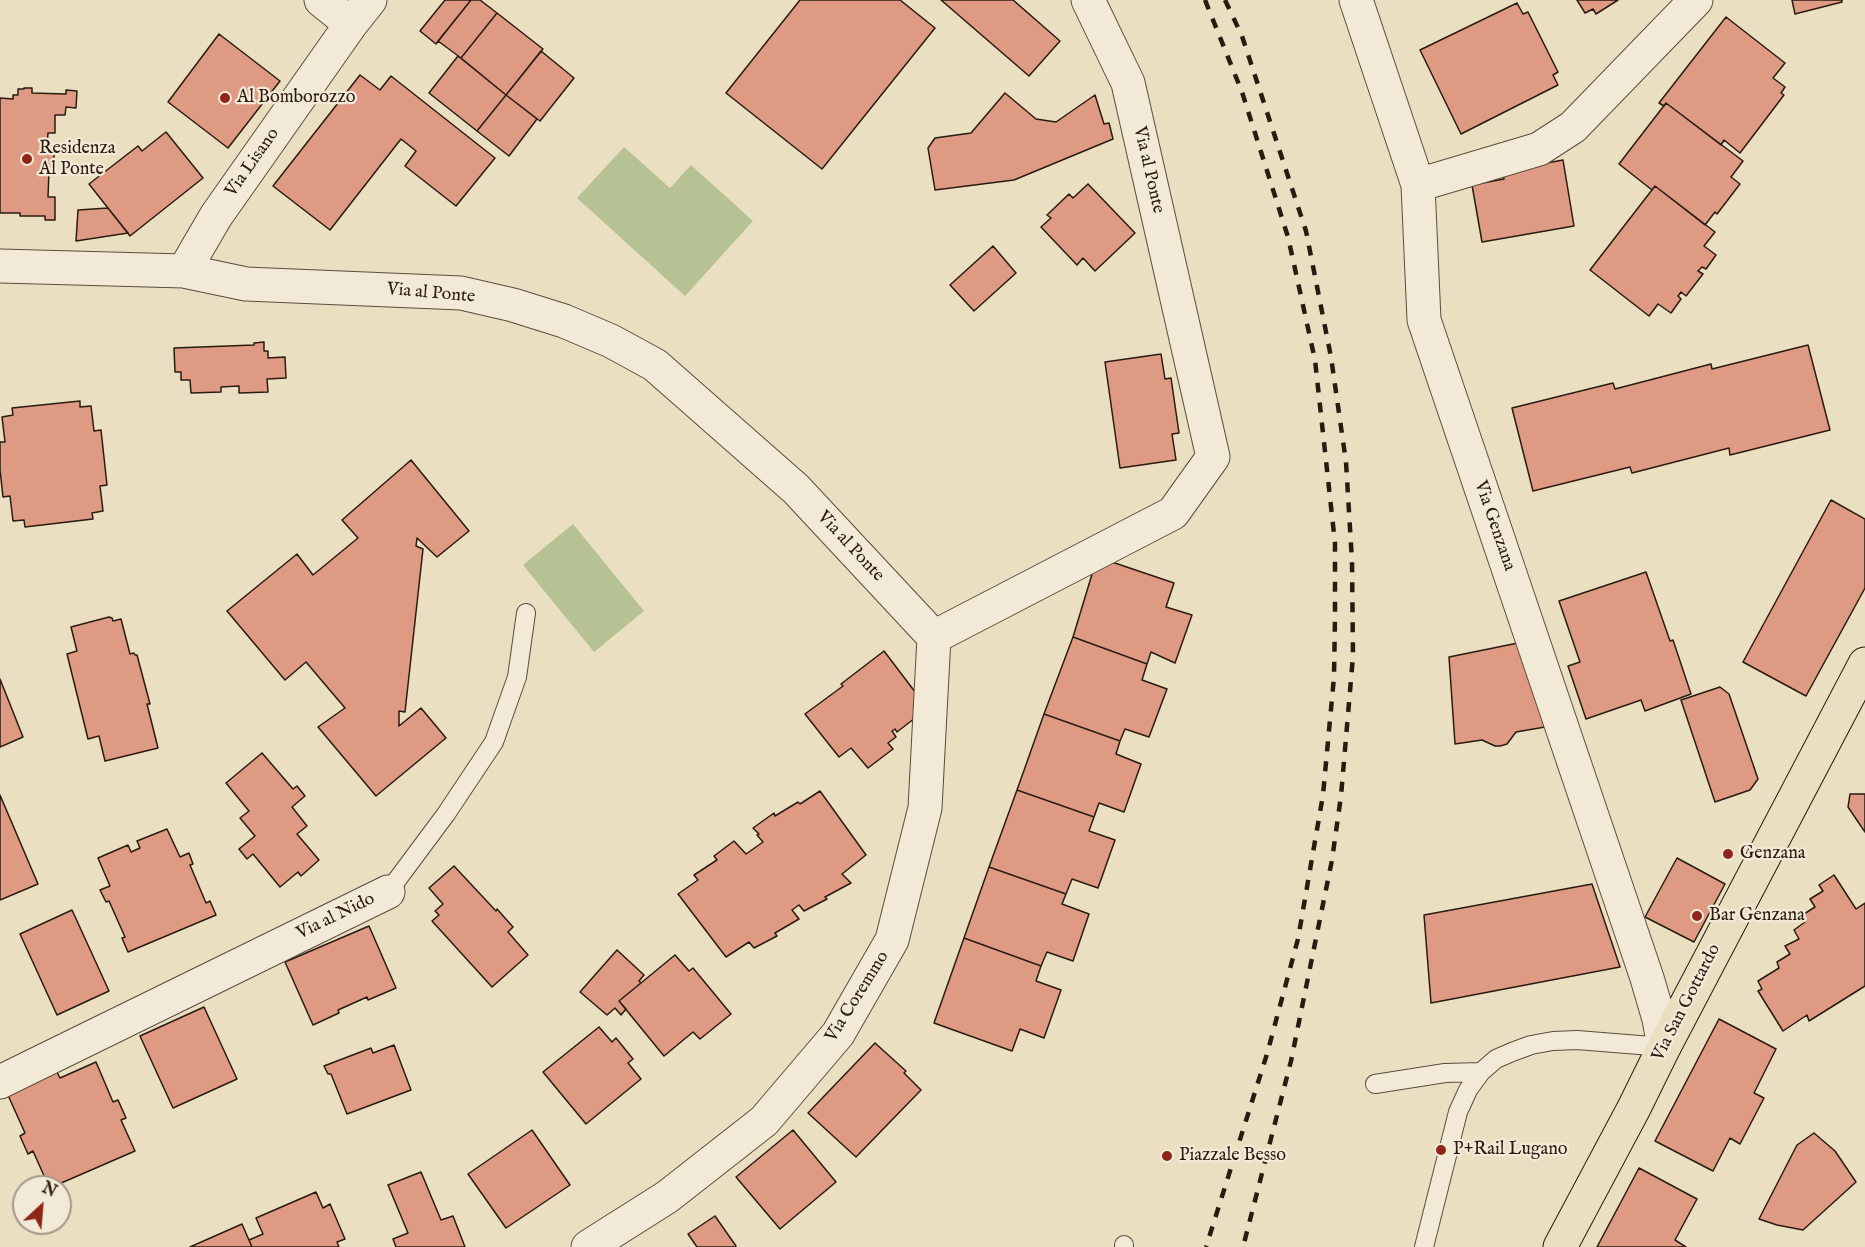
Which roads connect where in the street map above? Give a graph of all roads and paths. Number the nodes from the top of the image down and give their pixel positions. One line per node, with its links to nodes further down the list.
1 (321, 0): 5 (street)
2 (1088, 0): 10 (street, Via al Ponte)
3 (1356, 0): 6 (street, Via Genzana)
4 (1696, 0): 6 (street)
5 (361, 12): 8 (street, Via Lisano)
6 (1418, 185): 13 (street, Via Genzana)
7 (0, 266): 8 (street, Via al Ponte)
8 (184, 272): 10 (street, Via al Ponte)
9 (526, 613): 12 (lane, Via al Nido)
10 (934, 637): 17 (street, Via Coremmo)
11 (1865, 664): 13 (main road, Via San Gottardo)
12 (388, 892): 15 (street, Via al Nido)
13 (1664, 1047): 14 (lane); 19 (main road, Via San Gottardo)
14 (1481, 1072): 16 (lane); 18 (lane)
15 (0, 1082)
16 (1375, 1084)
17 (588, 1247)
18 (1424, 1247)
19 (1560, 1247)

